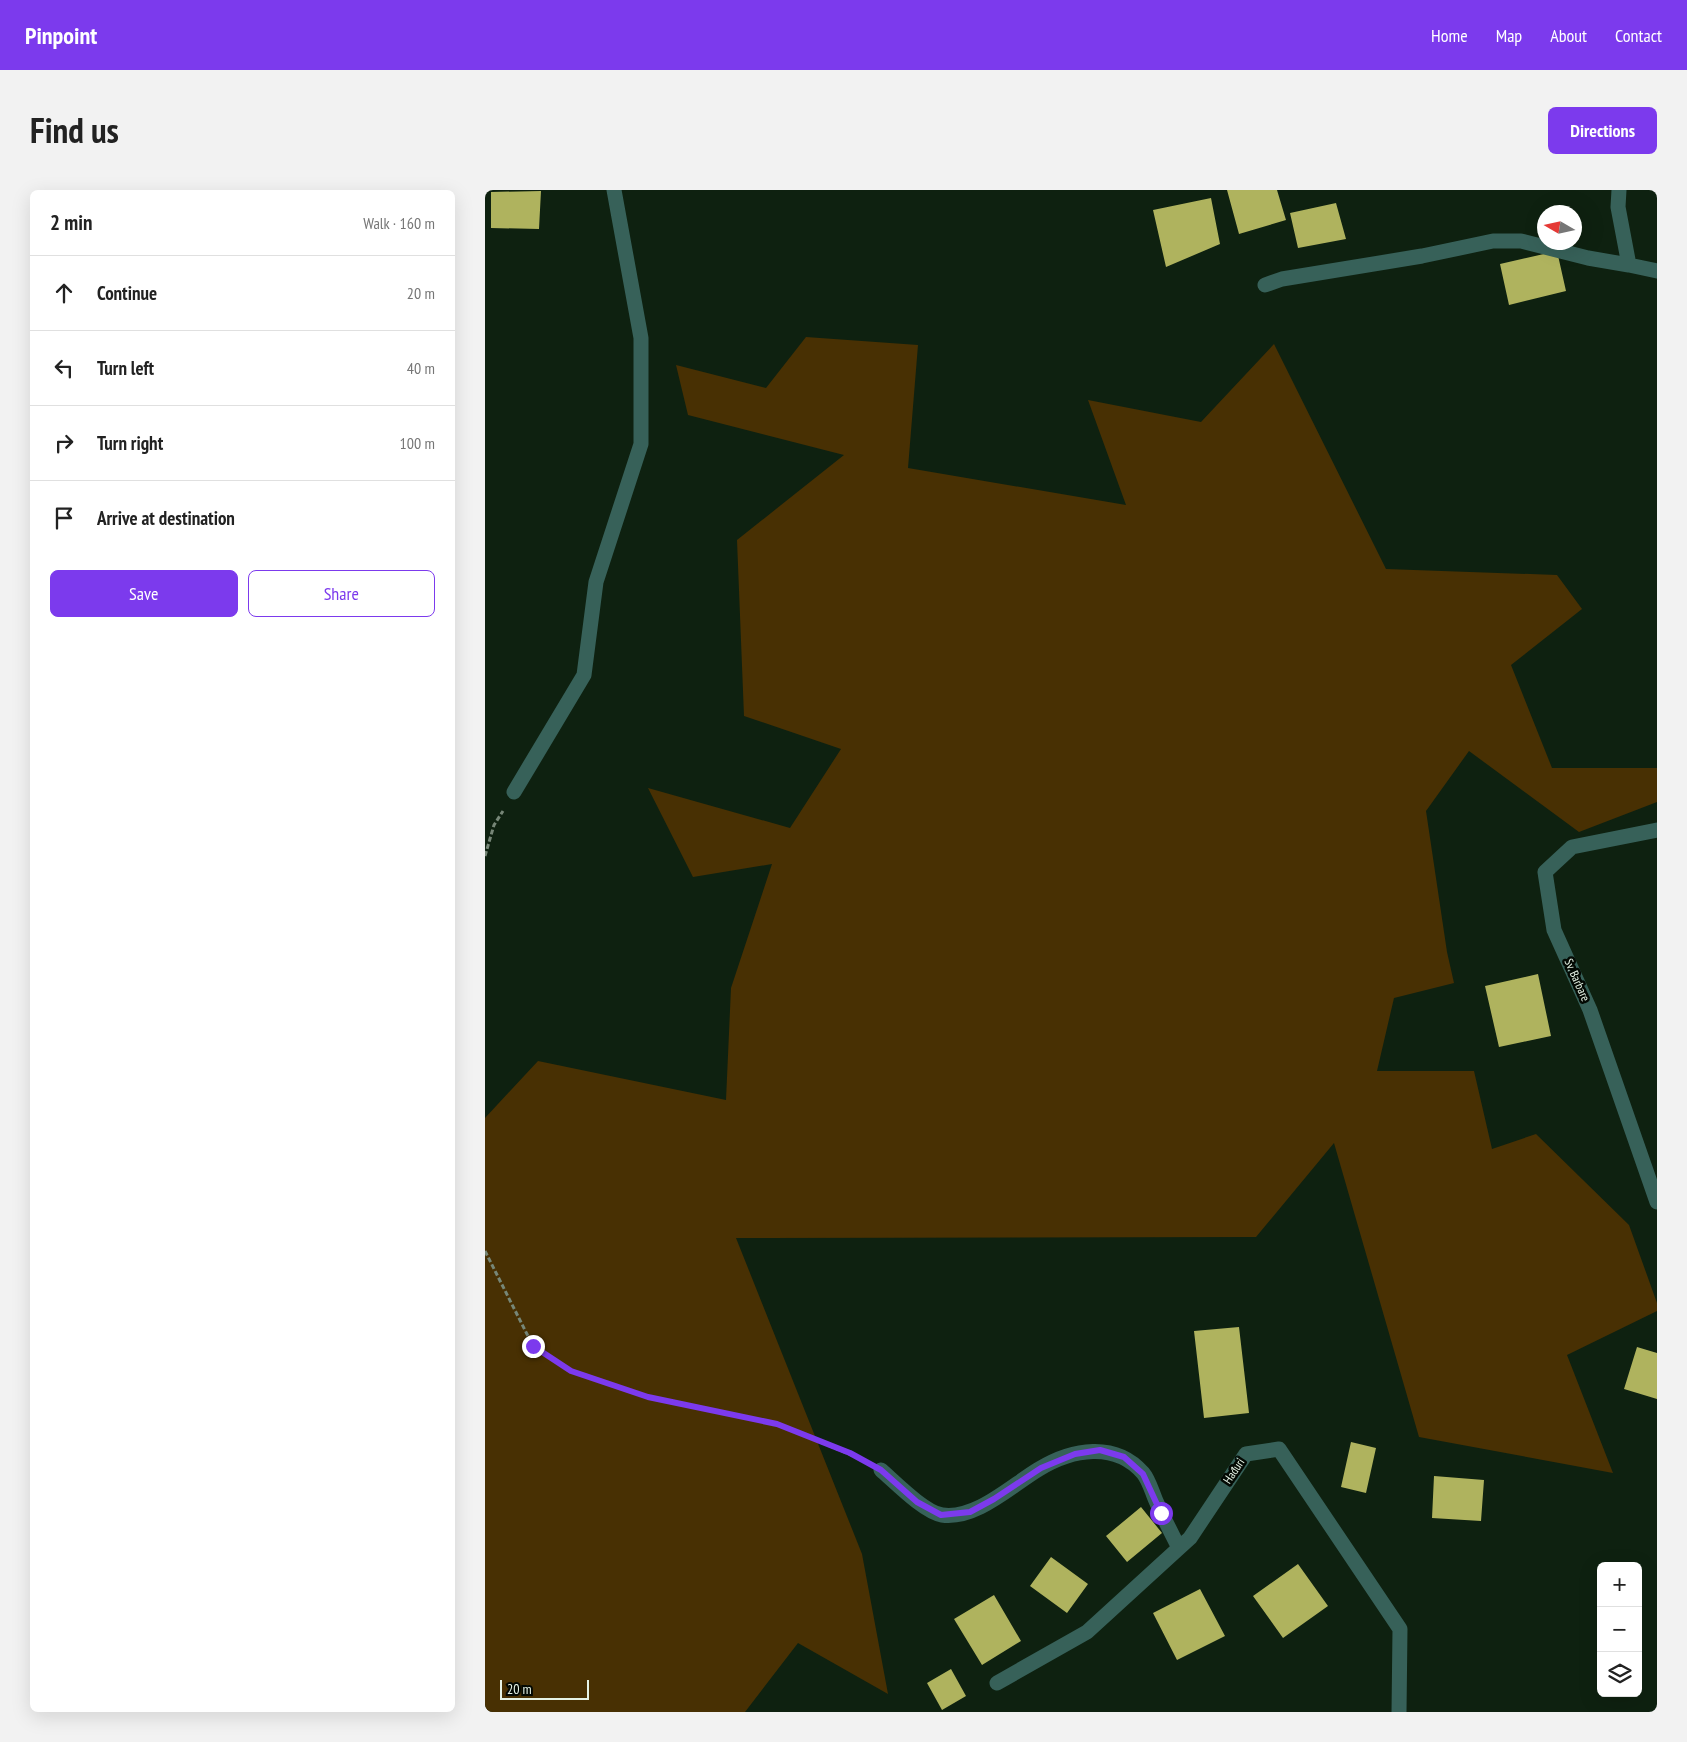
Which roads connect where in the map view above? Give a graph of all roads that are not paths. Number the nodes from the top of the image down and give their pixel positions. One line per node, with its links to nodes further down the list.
1 (614, 190): 6 (street)
2 (1619, 190): 3 (street)
3 (1629, 265): 4 (street); 5 (street)
4 (1657, 271)
5 (1265, 285)
6 (514, 792)
7 (1657, 830): 8 (street, Sv. Barbare)
8 (1657, 1202)
9 (881, 1470): 10 (street)
10 (1179, 1548): 11 (street, Hađuri); 12 (street, Hađuri)
11 (997, 1683)
12 (1399, 1712)

